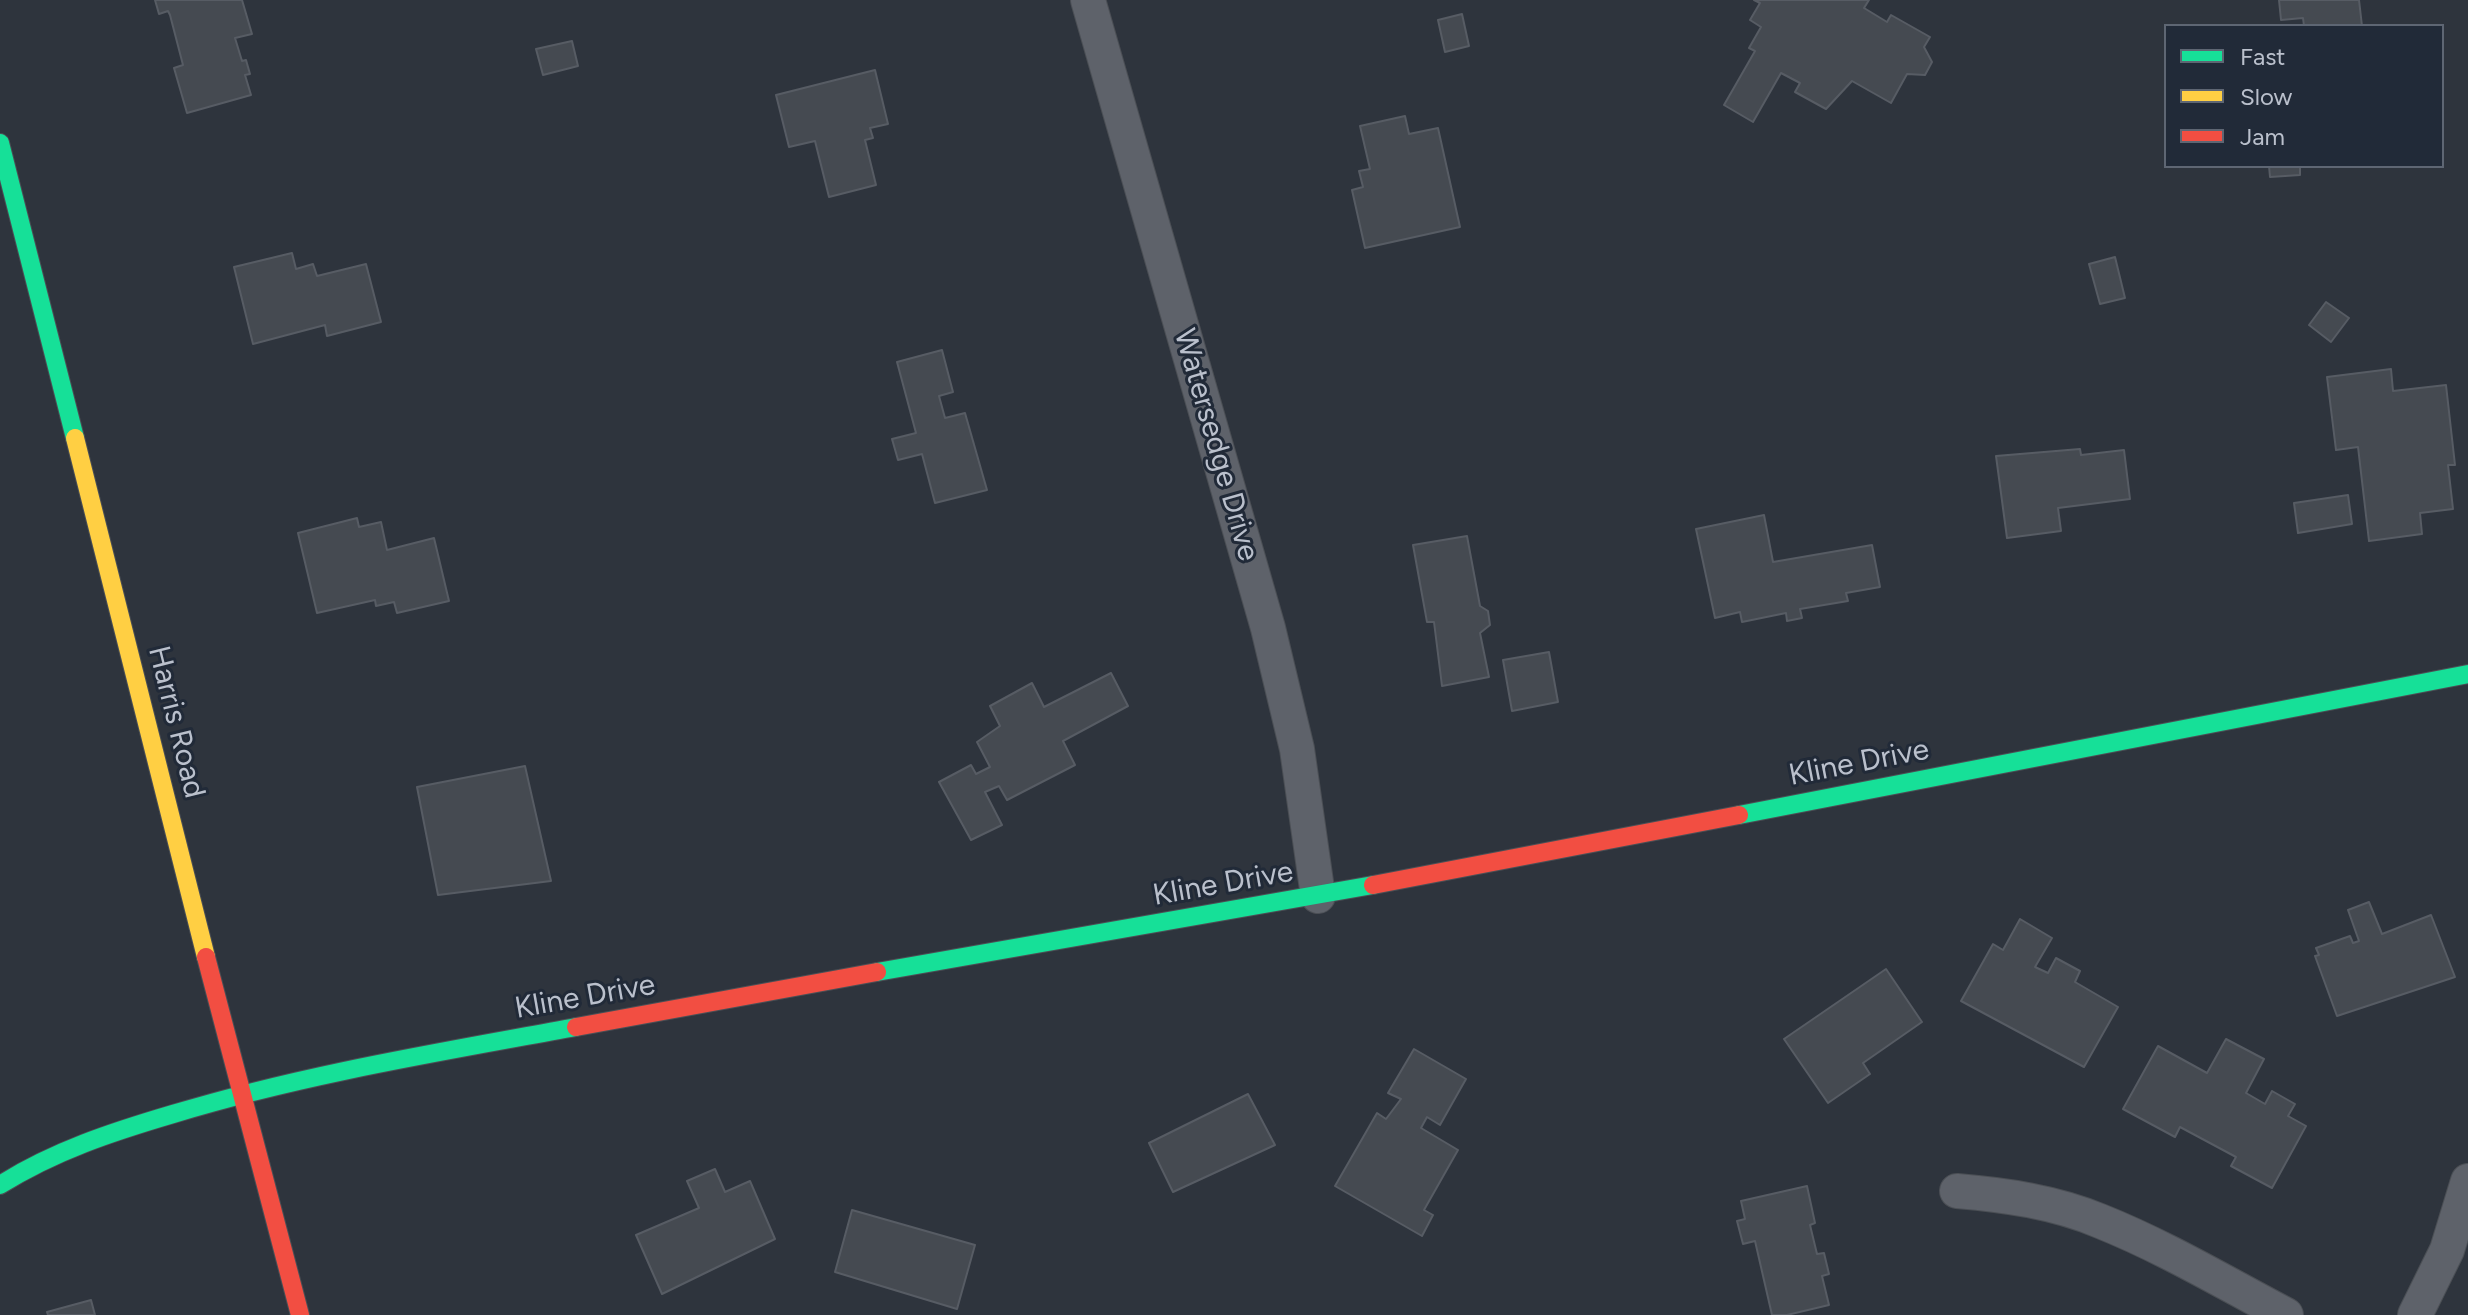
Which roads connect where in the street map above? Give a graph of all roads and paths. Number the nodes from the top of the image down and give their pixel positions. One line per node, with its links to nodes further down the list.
1 (1088, 0): 4 (street, Watersedge Drive)
2 (0, 143): 5 (street, Harris Road)
3 (2468, 674): 4 (street, Kline Drive)
4 (1318, 896): 5 (street, Kline Drive)
5 (241, 1093): 7 (street, Kline Drive); 9 (street, Harris Road)
6 (2468, 1181): 11 (street)
7 (0, 1185)
8 (1957, 1191): 10 (street)
9 (300, 1315)
10 (2286, 1315)
11 (2415, 1315)

